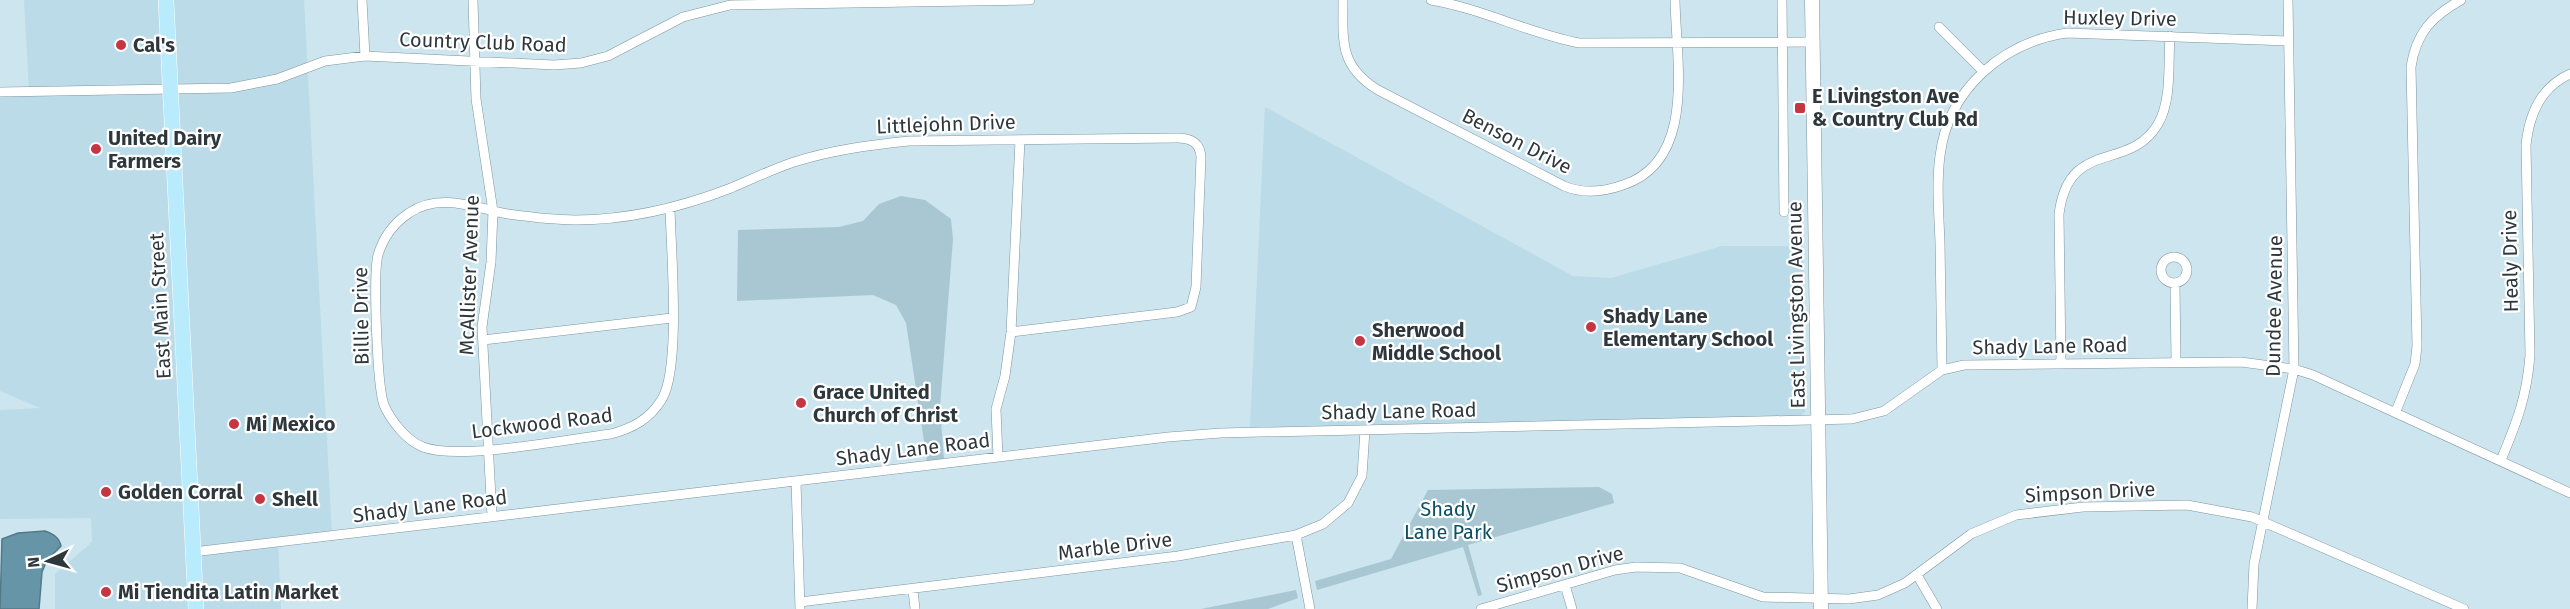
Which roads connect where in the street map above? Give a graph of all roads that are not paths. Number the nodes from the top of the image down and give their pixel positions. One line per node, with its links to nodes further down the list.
1 (166, 0): 23 (main road, East Main Street)
2 (362, 0): 19 (street)
3 (473, 0): 20 (street, McAllister Avenue)
4 (1030, 0): 12 (street, Country Club Road)
5 (1343, 0): 17 (street, Benson Drive)
6 (1431, 0): 17 (street)
7 (1675, 0): 17 (street, Benson Drive)
8 (1782, 0): 18 (street)
9 (1812, 0): 16 (main road, East Livingston Avenue)
10 (2288, 0): 15 (street, Dundee Avenue)
11 (2461, 0): 37 (street)
12 (730, 2): 20 (street, Country Club Road)
13 (1939, 27): 21 (street)
14 (2170, 36): 15 (street, Huxley Drive); 21 (street, Huxley Drive); 34 (street)
15 (2289, 41): 35 (street, Dundee Avenue)
16 (1812, 42): 18 (street); 38 (main road, East Livingston Avenue)
17 (1676, 43): 18 (street)
18 (1782, 43): 28 (street)
19 (365, 56): 20 (street, Country Club Road); 23 (street, Country Club Road)
20 (477, 60): 27 (street, McAllister Avenue)
21 (1983, 71): 36 (street, Huxley Drive)
22 (2570, 74): 43 (street, Healy Drive)
23 (171, 90): 24 (street, Country Club Road); 49 (main road, East Main Street)
24 (0, 92)
25 (1020, 140): 26 (street, Littlejohn Drive); 31 (street); 31 (street, Littlejohn Drive)
26 (670, 208): 27 (street, Billie Drive); 30 (street, Lockwood Road)
27 (493, 211): 32 (street, McAllister Avenue); 40 (street, Billie Drive)
28 (1784, 212)
29 (2175, 284): 33 (street)
30 (672, 318): 32 (street); 41 (street, Lockwood Road)
31 (1011, 332): 42 (street)
32 (483, 340): 41 (street, McAllister Avenue)
33 (2176, 362): 34 (street, Shady Lane Road); 35 (street, Shady Lane Road)
34 (2061, 363): 36 (street, Shady Lane Road)
35 (2294, 369): 37 (street, Shady Lane Road); 47 (street, Dundee Avenue)
36 (1942, 370): 38 (street, Shady Lane Road)
37 (2396, 411): 43 (street, Shady Lane Road)
38 (1817, 421): 39 (street, Shady Lane Road); 53 (main road, East Livingston Avenue)
39 (1365, 430): 42 (street, Shady Lane Road); 48 (street, Marble Drive)
40 (406, 435): 41 (street, Lockwood Road)
41 (488, 449): 46 (street, McAllister Avenue)
42 (998, 457): 44 (street, Shady Lane Road)
43 (2500, 460): 45 (street, Shady Lane Road)
44 (796, 481): 46 (street, Shady Lane Road); 54 (street)
45 (2570, 493)
46 (492, 517): 49 (street, Shady Lane Road)
47 (2264, 522): 50 (street, Simpson Drive); 61 (street, Dundee Avenue); 62 (street, Simpson Drive)
48 (1296, 535): 52 (street, Marble Drive); 57 (street)
49 (193, 552): 55 (main road, East Main Street)
50 (1917, 575): 53 (street, Simpson Drive); 60 (street)
51 (1565, 585): 53 (street, Simpson Drive); 58 (street, Simpson Drive); 59 (street)
52 (913, 590): 54 (street, Marble Drive); 56 (street)
53 (1820, 604)
54 (800, 606)
55 (196, 609)
56 (915, 609)
57 (1310, 609)
58 (1480, 609)
59 (1572, 609)
60 (1938, 609)
61 (2252, 609)
62 (2464, 609)

